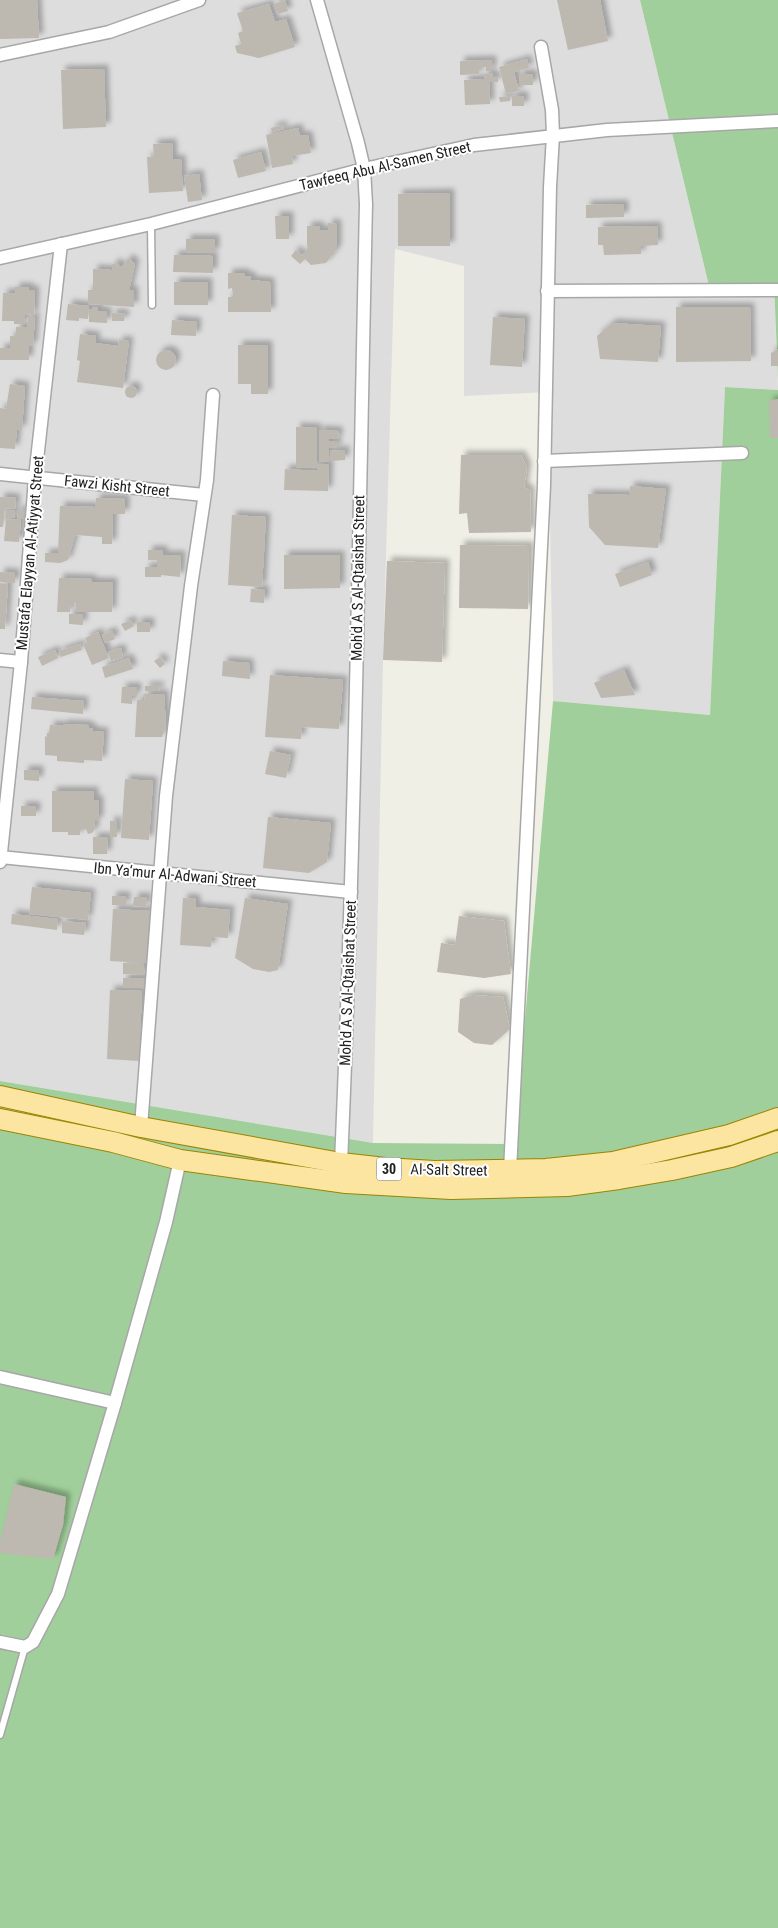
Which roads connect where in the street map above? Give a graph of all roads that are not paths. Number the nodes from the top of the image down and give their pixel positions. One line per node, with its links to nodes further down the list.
1 (199, 0): 4 (street)
2 (317, 0): 7 (street, Moh'd A S Al-Qtaishat Street)
3 (541, 47): 6 (street)
4 (0, 55)
5 (778, 120): 6 (street, Tawfeeq Abu Al-Samen Street)
6 (553, 135): 7 (street, Tawfeeq Abu Al-Samen Street); 12 (street)
7 (364, 168): 8 (street, Tawfeeq Abu Al-Samen Street); 25 (street, Moh'd A S Al-Qtaishat Street)
8 (152, 224): 9 (street, Tawfeeq Abu Al-Samen Street); 13 (lane)
9 (61, 244): 10 (street, Tawfeeq Abu Al-Samen Street); 18 (street, Mustafa Elayyan Al-Atiyyat Street)
10 (0, 258)
11 (778, 290): 12 (street)
12 (547, 291): 16 (street)
13 (152, 305)
14 (213, 395): 19 (street)
15 (742, 453): 16 (street)
16 (544, 461): 33 (street)
17 (0, 474): 18 (street, Fawzi Kisht Street)
18 (36, 478): 19 (street, Fawzi Kisht Street); 21 (street, Mustafa Elayyan Al-Atiyyat Street)
19 (204, 495): 24 (street)
20 (0, 660): 21 (street)
21 (20, 662): 22 (street, Mustafa Elayyan Al-Atiyyat Street)
22 (0, 857): 23 (street, Mustafa Elayyan Al-Atiyyat Street); 24 (street, Ibn Ya‘mur Al-Adwani Street)
23 (0, 862)
24 (160, 874): 25 (street, Ibn Ya‘mur Al-Adwani Street); 29 (street)
25 (351, 892): 32 (street, Moh'd A S Al-Qtaishat Street)
26 (0, 1096): 29 (main road, Al-Salt Street / 30)
27 (778, 1118): 33 (main road, Al-Salt Street / 30)
28 (0, 1119): 31 (main road, Al-Salt Street / 30)
29 (141, 1127): 32 (main road, Al-Salt Street / 30)
30 (778, 1141): 31 (main road, Al-Salt Street / 30)
31 (180, 1160): 35 (street)
32 (341, 1163): 33 (main road, Al-Salt Street / 30)
33 (510, 1171)
34 (0, 1377): 35 (street)
35 (115, 1403): 37 (street)
36 (0, 1642): 37 (street)
37 (24, 1647): 38 (lane)
38 (0, 1735)

